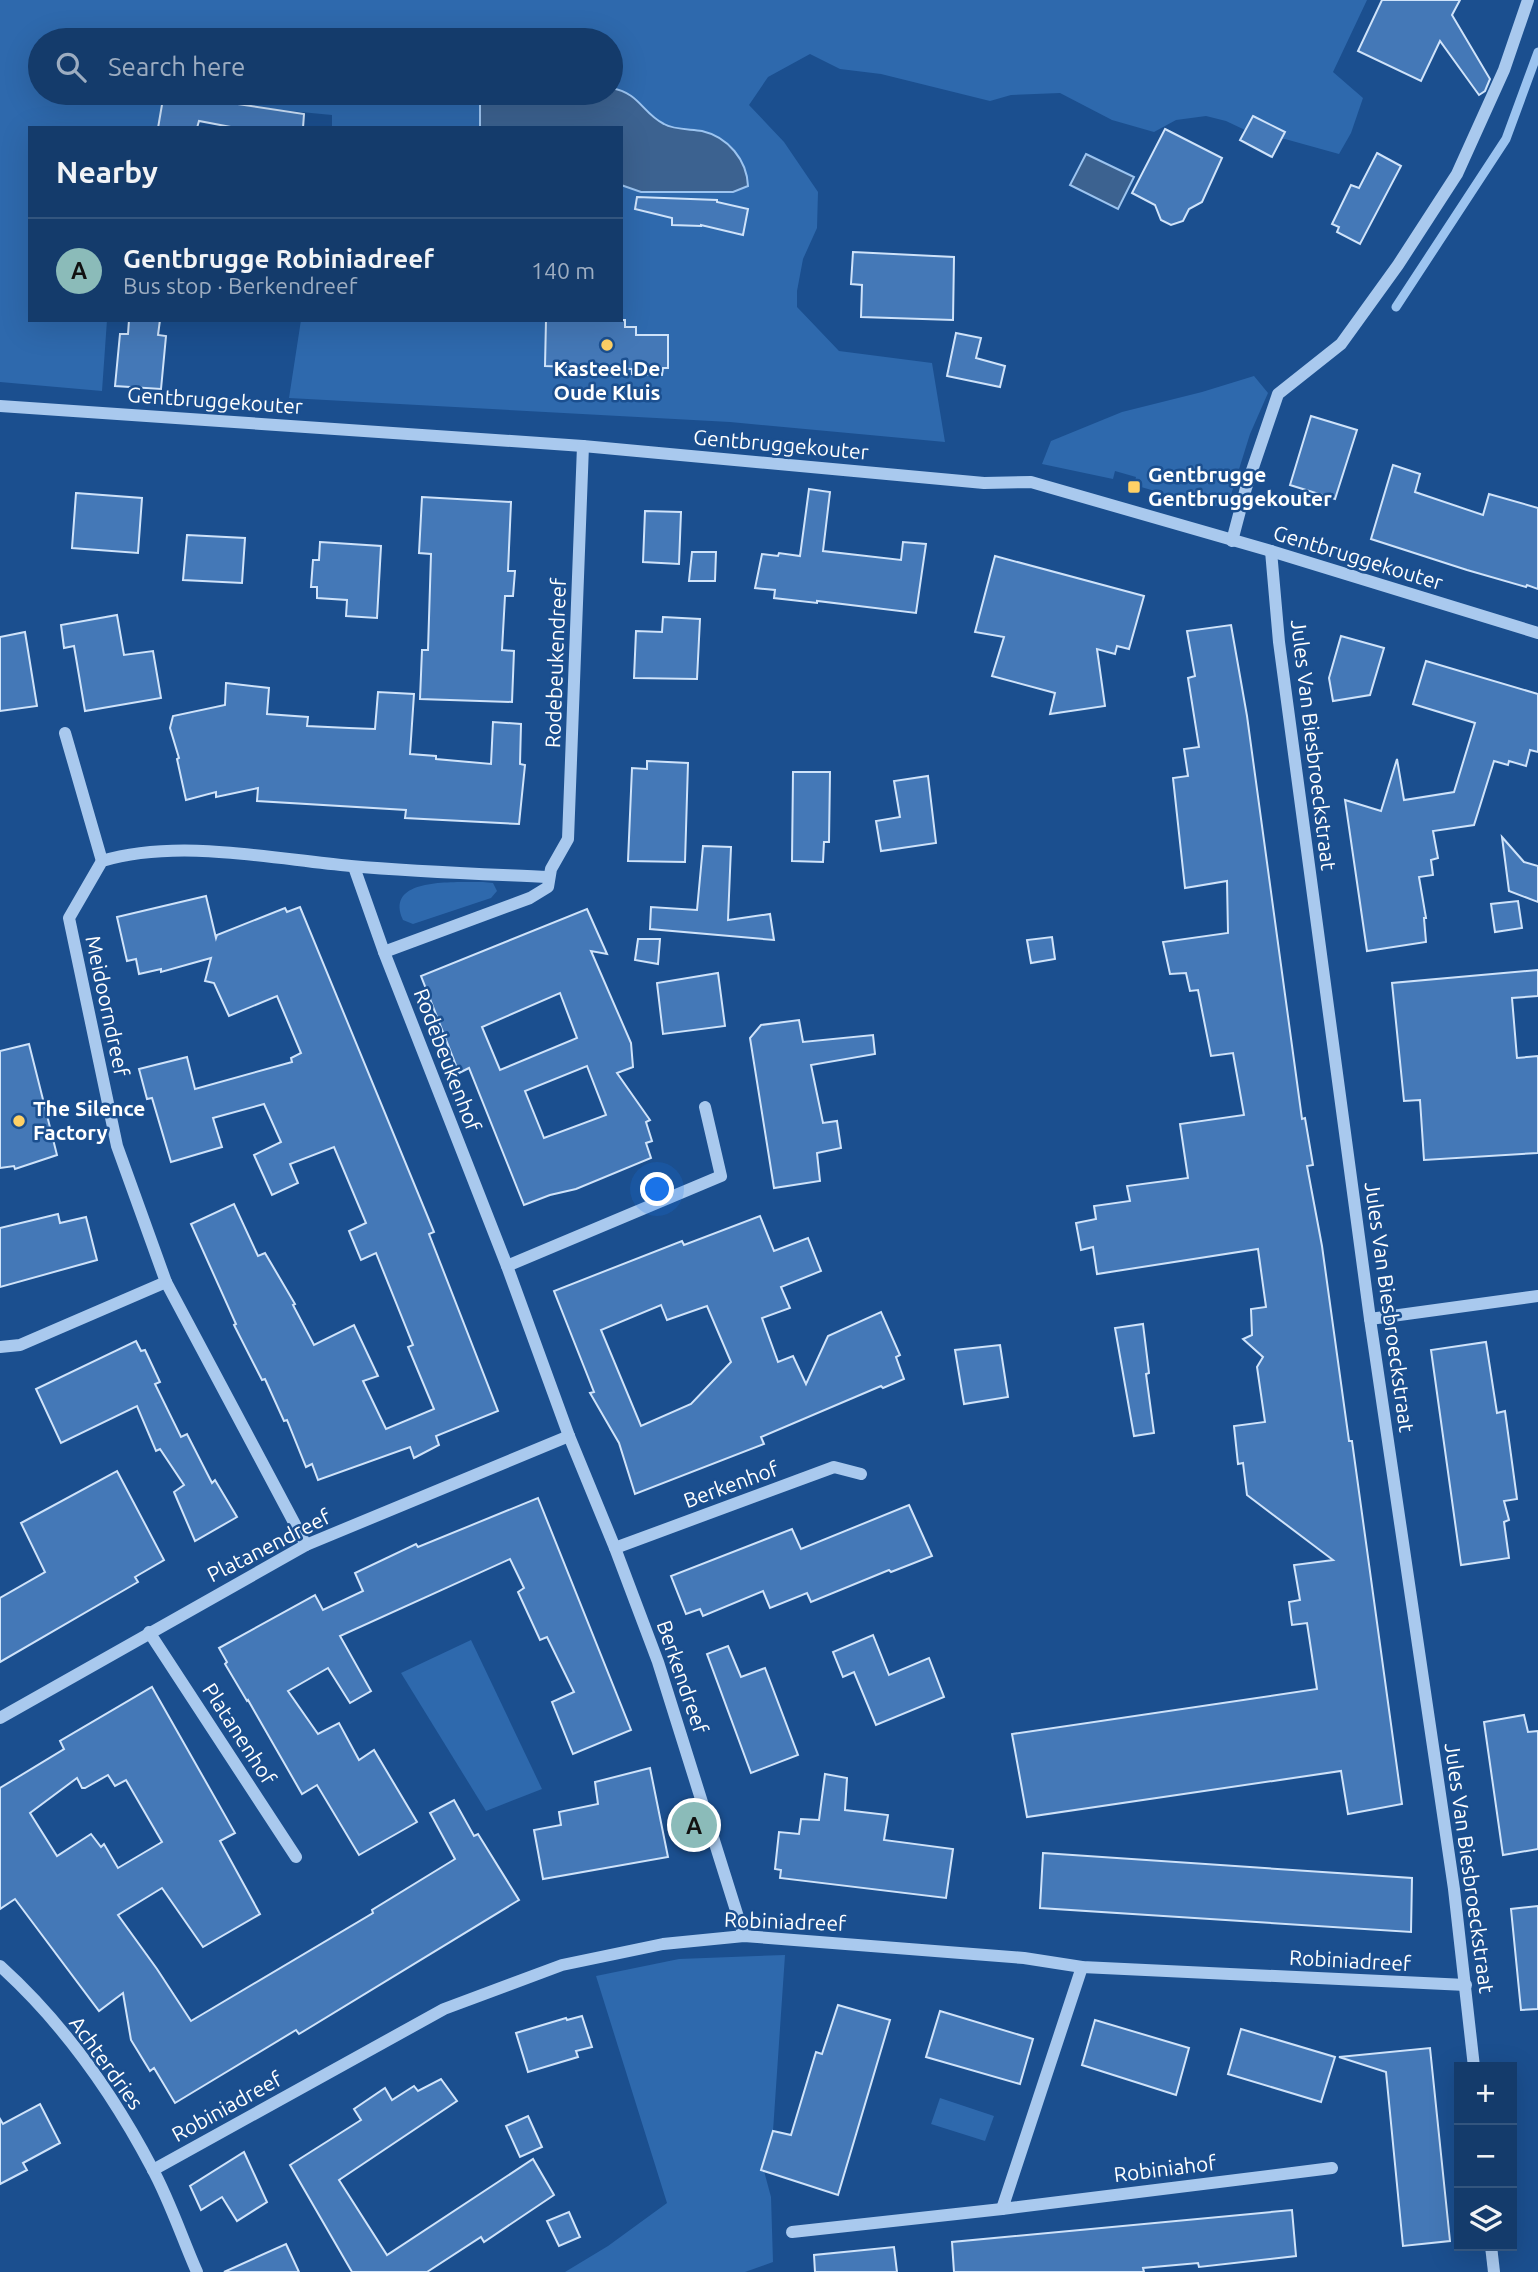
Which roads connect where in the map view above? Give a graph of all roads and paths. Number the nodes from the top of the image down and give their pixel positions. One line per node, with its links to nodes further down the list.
1 (1528, 0): 4 (street)
2 (0, 406): 3 (street, Gentbruggekouter)
3 (583, 446): 4 (street, Gentbruggekouter); 10 (street, Rodebeukendreef)
4 (1232, 541): 5 (street, Gentbruggekouter)
5 (1271, 551): 6 (street, Gentbruggekouter); 16 (street, Jules Van Biesbroeckstraat)
6 (1538, 633)
7 (65, 733): 8 (street)
8 (102, 861): 9 (street); 14 (street, Meidoorndreef)
9 (354, 867): 10 (street); 11 (street, Rodebeukenhof)
10 (549, 877): 11 (street, Rodebeukendreef)
11 (384, 952): 13 (street, Rodebeukenhof)
12 (705, 1107): 13 (street)
13 (508, 1266): 18 (street, Rodebeukenhof)
14 (166, 1282): 17 (street); 20 (street, Meidoorndreef)
15 (1538, 1296): 16 (street)
16 (1370, 1319): 28 (street, Jules Van Biesbroeckstraat)
17 (0, 1347)
18 (569, 1436): 20 (street, Platanendreef); 21 (street, Berkendreef)
19 (861, 1474): 21 (street, Berkenhof)
20 (306, 1545): 22 (street, Platanendreef)
21 (615, 1548): 25 (street, Berkendreef)
22 (149, 1632): 23 (street, Platanendreef); 24 (street, Platanenhof)
23 (0, 1718)
24 (296, 1857)
25 (744, 1936): 27 (street, Robiniadreef); 31 (street, Robiniadreef)
26 (0, 1966): 31 (street, Achterdries)
27 (1082, 1967): 28 (street, Robiniadreef); 32 (street)
28 (1466, 1985): 29 (street, Jules Van Biesbroeckstraat)
29 (1474, 2062)
30 (1332, 2168): 32 (street, Robiniahof)
31 (153, 2170): 35 (street, Achterdries)
32 (1002, 2209): 33 (street, Robiniahof)
33 (792, 2232)
34 (1492, 2251): 36 (street)
35 (197, 2272)
36 (1494, 2272)

